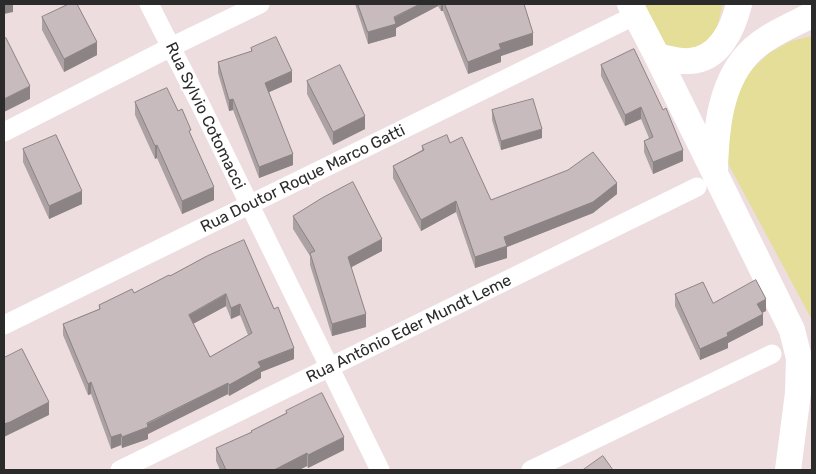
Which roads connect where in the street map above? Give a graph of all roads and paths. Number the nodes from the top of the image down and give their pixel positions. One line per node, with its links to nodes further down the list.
1 (149, 4): 6 (street, Rua Sylvio Cotomacci)
2 (260, 4): 6 (street)
3 (739, 4): 7 (main road)
4 (633, 9): 7 (main road); 10 (street, Rua Doutor Roque Marco Gatti)
5 (812, 15): 9 (main road)
6 (171, 47): 8 (street); 10 (street, Rua Sylvio Cotomacci)
7 (657, 56): 9 (main road)
8 (4, 132)
9 (706, 180): 13 (street, Rua Antônio Eder Mundt Leme); 17 (main road)
10 (249, 205): 11 (street, Rua Doutor Roque Marco Gatti); 13 (street, Rua Sylvio Cotomacci)
11 (4, 326)
12 (772, 354): 16 (street)
13 (329, 368): 14 (street, Rua Antônio Eder Mundt Leme); 15 (street, Rua Sylvio Cotomacci)
14 (120, 470)
15 (380, 470)
16 (531, 470)
17 (788, 470)

